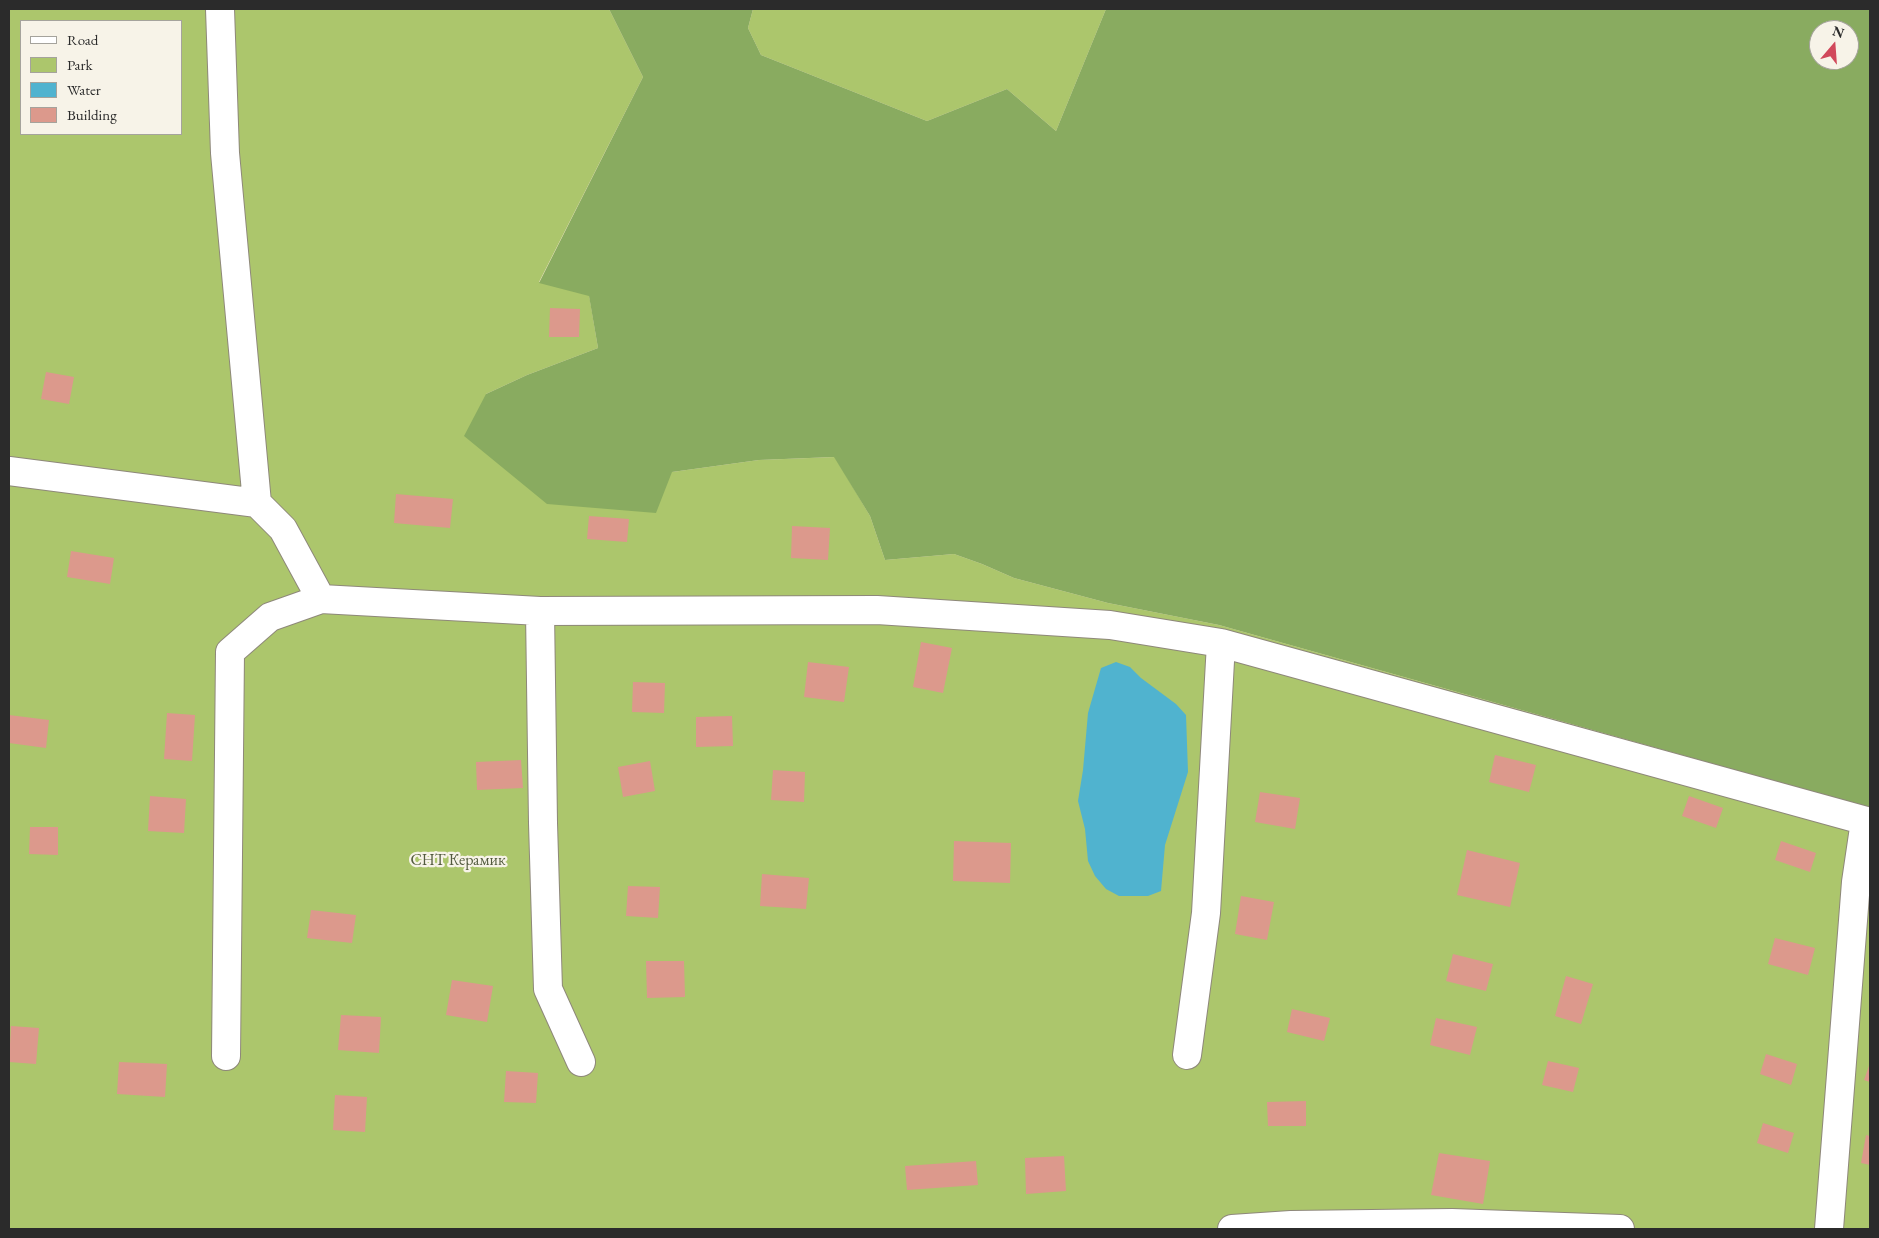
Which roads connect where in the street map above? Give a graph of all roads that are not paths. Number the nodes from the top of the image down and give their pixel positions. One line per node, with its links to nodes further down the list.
1 (220, 9): 3 (street)
2 (9, 471): 3 (street)
3 (257, 502): 4 (street)
4 (321, 599): 5 (street); 9 (street)
5 (540, 610): 6 (street); 10 (street)
6 (1221, 643): 7 (street); 8 (street)
7 (1868, 822): 14 (street)
8 (1187, 1055)
9 (226, 1056)
10 (581, 1062)
11 (1506, 1227): 12 (street); 13 (street)
12 (1232, 1229)
13 (1620, 1229)
14 (1829, 1229)

